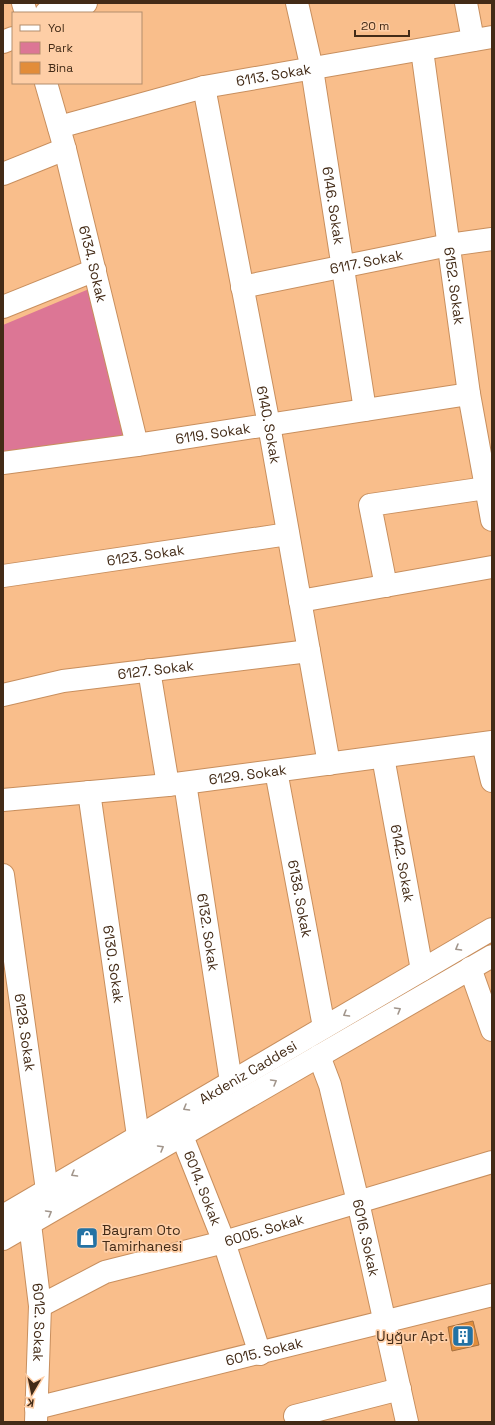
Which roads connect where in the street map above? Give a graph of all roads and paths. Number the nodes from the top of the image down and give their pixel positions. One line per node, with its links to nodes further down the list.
1 (86, 3): 4 (street)
2 (298, 3): 7 (street, 6146. Sokak)
3 (466, 3): 5 (street)
4 (50, 12)
5 (482, 39): 6 (street, 6113. Sokak)
6 (422, 50): 7 (street, 6113. Sokak); 14 (street, 6152. Sokak)
7 (312, 69): 9 (street, 6113. Sokak); 15 (street, 6146. Sokak)
8 (46, 84): 10 (street, 6134. Sokak)
9 (204, 87): 10 (street, 6113. Sokak); 17 (street, 6140. Sokak)
10 (59, 126): 11 (street, 6134. Sokak)
11 (65, 149): 12 (street); 16 (street, 6134. Sokak)
12 (3, 174)
13 (492, 239): 14 (street, 6117. Sokak)
14 (449, 245): 15 (street, 6117. Sokak); 19 (street, 6152. Sokak)
15 (343, 266): 17 (street, 6117. Sokak); 20 (street, 6146. Sokak)
16 (95, 270): 18 (street); 22 (street, 6134. Sokak)
17 (242, 287): 21 (street, 6140. Sokak)
18 (3, 307)
19 (469, 394): 20 (street, 6119. Sokak); 24 (street, 6152. Sokak)
20 (366, 410): 21 (street, 6119. Sokak)
21 (268, 425): 22 (street, 6119. Sokak); 26 (street, 6140. Sokak)
22 (137, 445): 23 (street, 6119. Sokak)
23 (3, 463)
24 (486, 488): 25 (street, 6152. Sokak); 29 (street)
25 (492, 520)
26 (288, 534): 28 (street, 6123. Sokak); 30 (street, 6140. Sokak)
27 (492, 567): 29 (street)
28 (3, 576)
29 (386, 586): 30 (street)
30 (300, 601): 31 (street, 6140. Sokak)
31 (309, 651): 32 (street, 6127. Sokak); 36 (street, 6140. Sokak)
32 (149, 670): 33 (street, 6127. Sokak); 39 (street, 6132. Sokak)
33 (3, 695)
34 (488, 743): 35 (street, 6129. Sokak); 38 (street)
35 (383, 757): 36 (street, 6129. Sokak); 47 (street, 6142. Sokak)
36 (329, 764): 37 (street, 6129. Sokak)
37 (276, 771): 39 (street, 6129. Sokak); 48 (street, 6138. Sokak)
38 (492, 781)
39 (177, 784): 40 (street, 6129. Sokak); 51 (street, 6132. Sokak)
40 (89, 792): 42 (street, 6129. Sokak); 52 (street, 6130. Sokak)
41 (3, 795): 42 (street)
42 (3, 800)
43 (3, 875): 55 (street, 6128. Sokak)
44 (492, 928): 47 (street, Akdeniz Caddesi, one-way to 47)
45 (492, 956): 46 (street, Akdeniz Caddesi)
46 (470, 968): 49 (street); 50 (street, Akdeniz Caddesi, one-way to 46)
47 (422, 970): 48 (street, Akdeniz Caddesi, one-way to 48)
48 (324, 1027): 51 (street, Akdeniz Caddesi)
49 (492, 1030)
50 (319, 1056): 53 (street, Akdeniz Caddesi, one-way to 50); 56 (street, 6016. Sokak)
51 (231, 1082): 52 (street, Akdeniz Caddesi, one-way to 52)
52 (138, 1136): 55 (street, Akdeniz Caddesi, one-way to 55)
53 (182, 1136): 58 (street, Akdeniz Caddesi, one-way to 53); 60 (street, 6014. Sokak)
54 (492, 1162): 56 (street, 6005. Sokak)
55 (47, 1190): 57 (street, Akdeniz Caddesi)
56 (358, 1202): 60 (street, 6005. Sokak); 63 (street, 6016. Sokak)
57 (3, 1216)
58 (30, 1224): 59 (street, Akdeniz Caddesi); 62 (street, 6012. Sokak)
59 (3, 1239)
60 (224, 1242): 62 (street, 6005. Sokak); 64 (street, 6014. Sokak)
61 (492, 1295): 63 (street, 6015. Sokak)
62 (40, 1306): 66 (street, 6012. Sokak)
63 (385, 1322): 64 (street, 6015. Sokak); 65 (street, 6016. Sokak)
64 (260, 1354): 66 (street, 6015. Sokak)
65 (400, 1389): 67 (street); 68 (street, 6016. Sokak)
66 (36, 1415)
67 (295, 1416)
68 (407, 1422)

